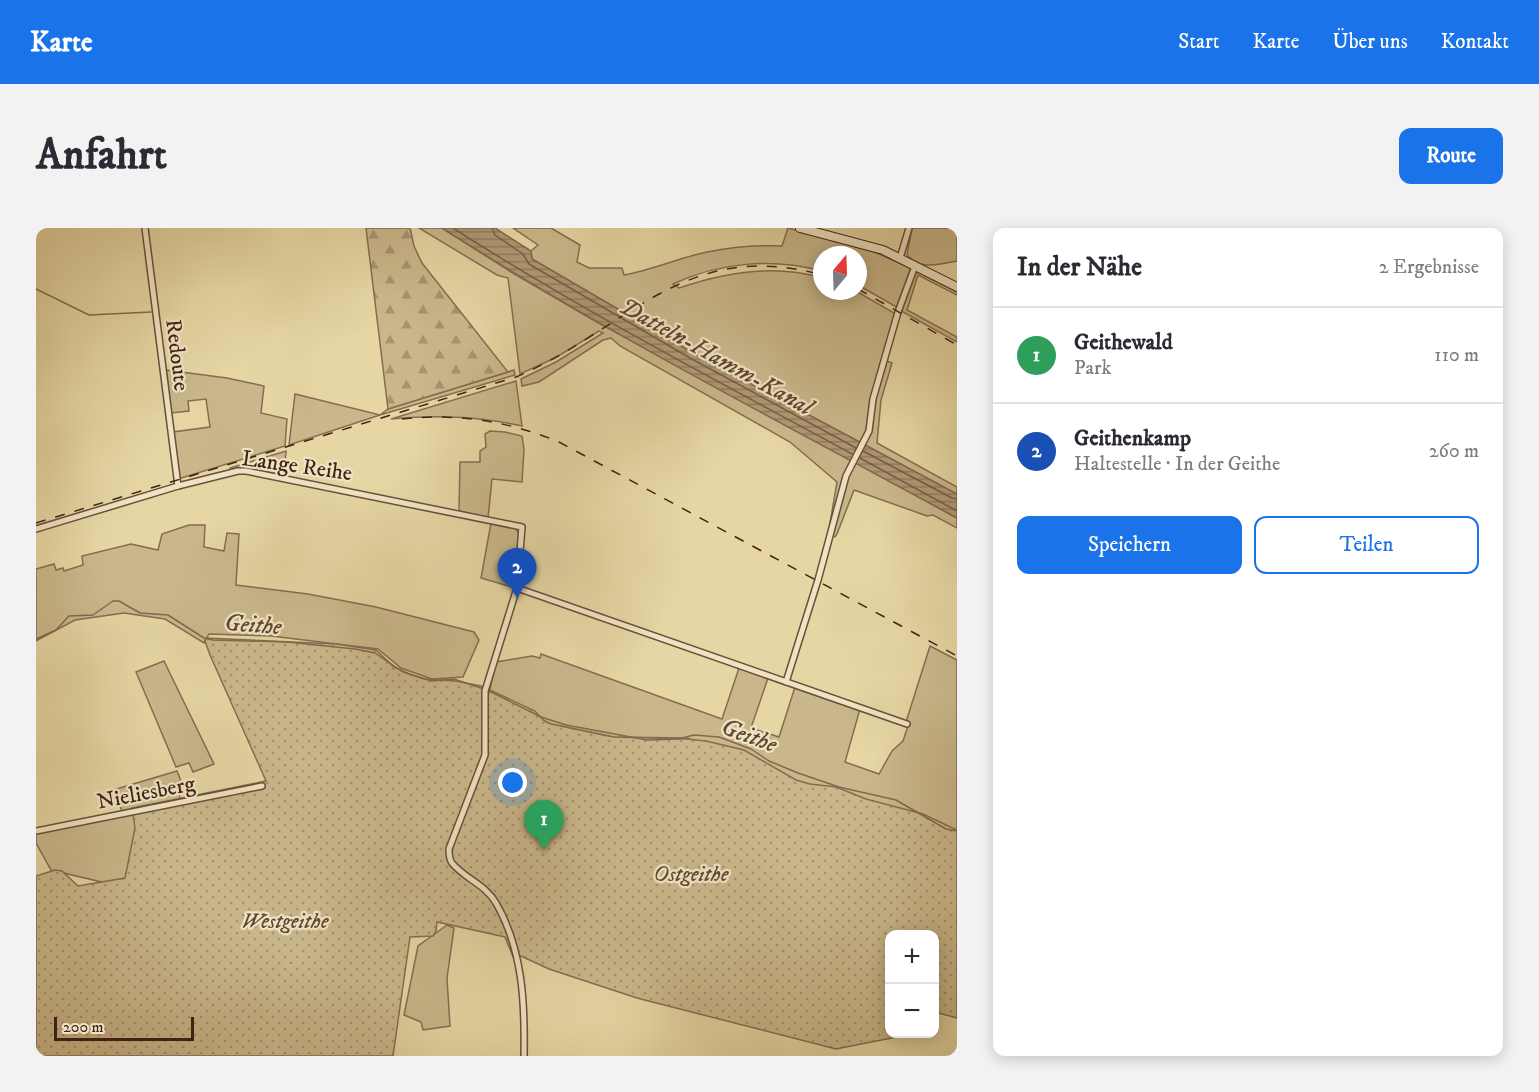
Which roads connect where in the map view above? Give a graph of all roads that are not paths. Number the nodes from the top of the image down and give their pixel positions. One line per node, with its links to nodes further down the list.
1 (145, 228): 7 (street, Redoute)
2 (800, 228): 4 (street)
3 (909, 228): 4 (street)
4 (900, 258): 5 (street)
5 (915, 266): 6 (street); 10 (street)
6 (957, 287)
7 (178, 486): 8 (street, Lange Reihe); 9 (street, Lange Reihe)
8 (36, 529)
9 (517, 588): 10 (street); 14 (street)
10 (786, 682): 11 (street)
11 (907, 724)
12 (262, 786): 13 (street, Nieliesberg)
13 (36, 831)
14 (525, 1056)

